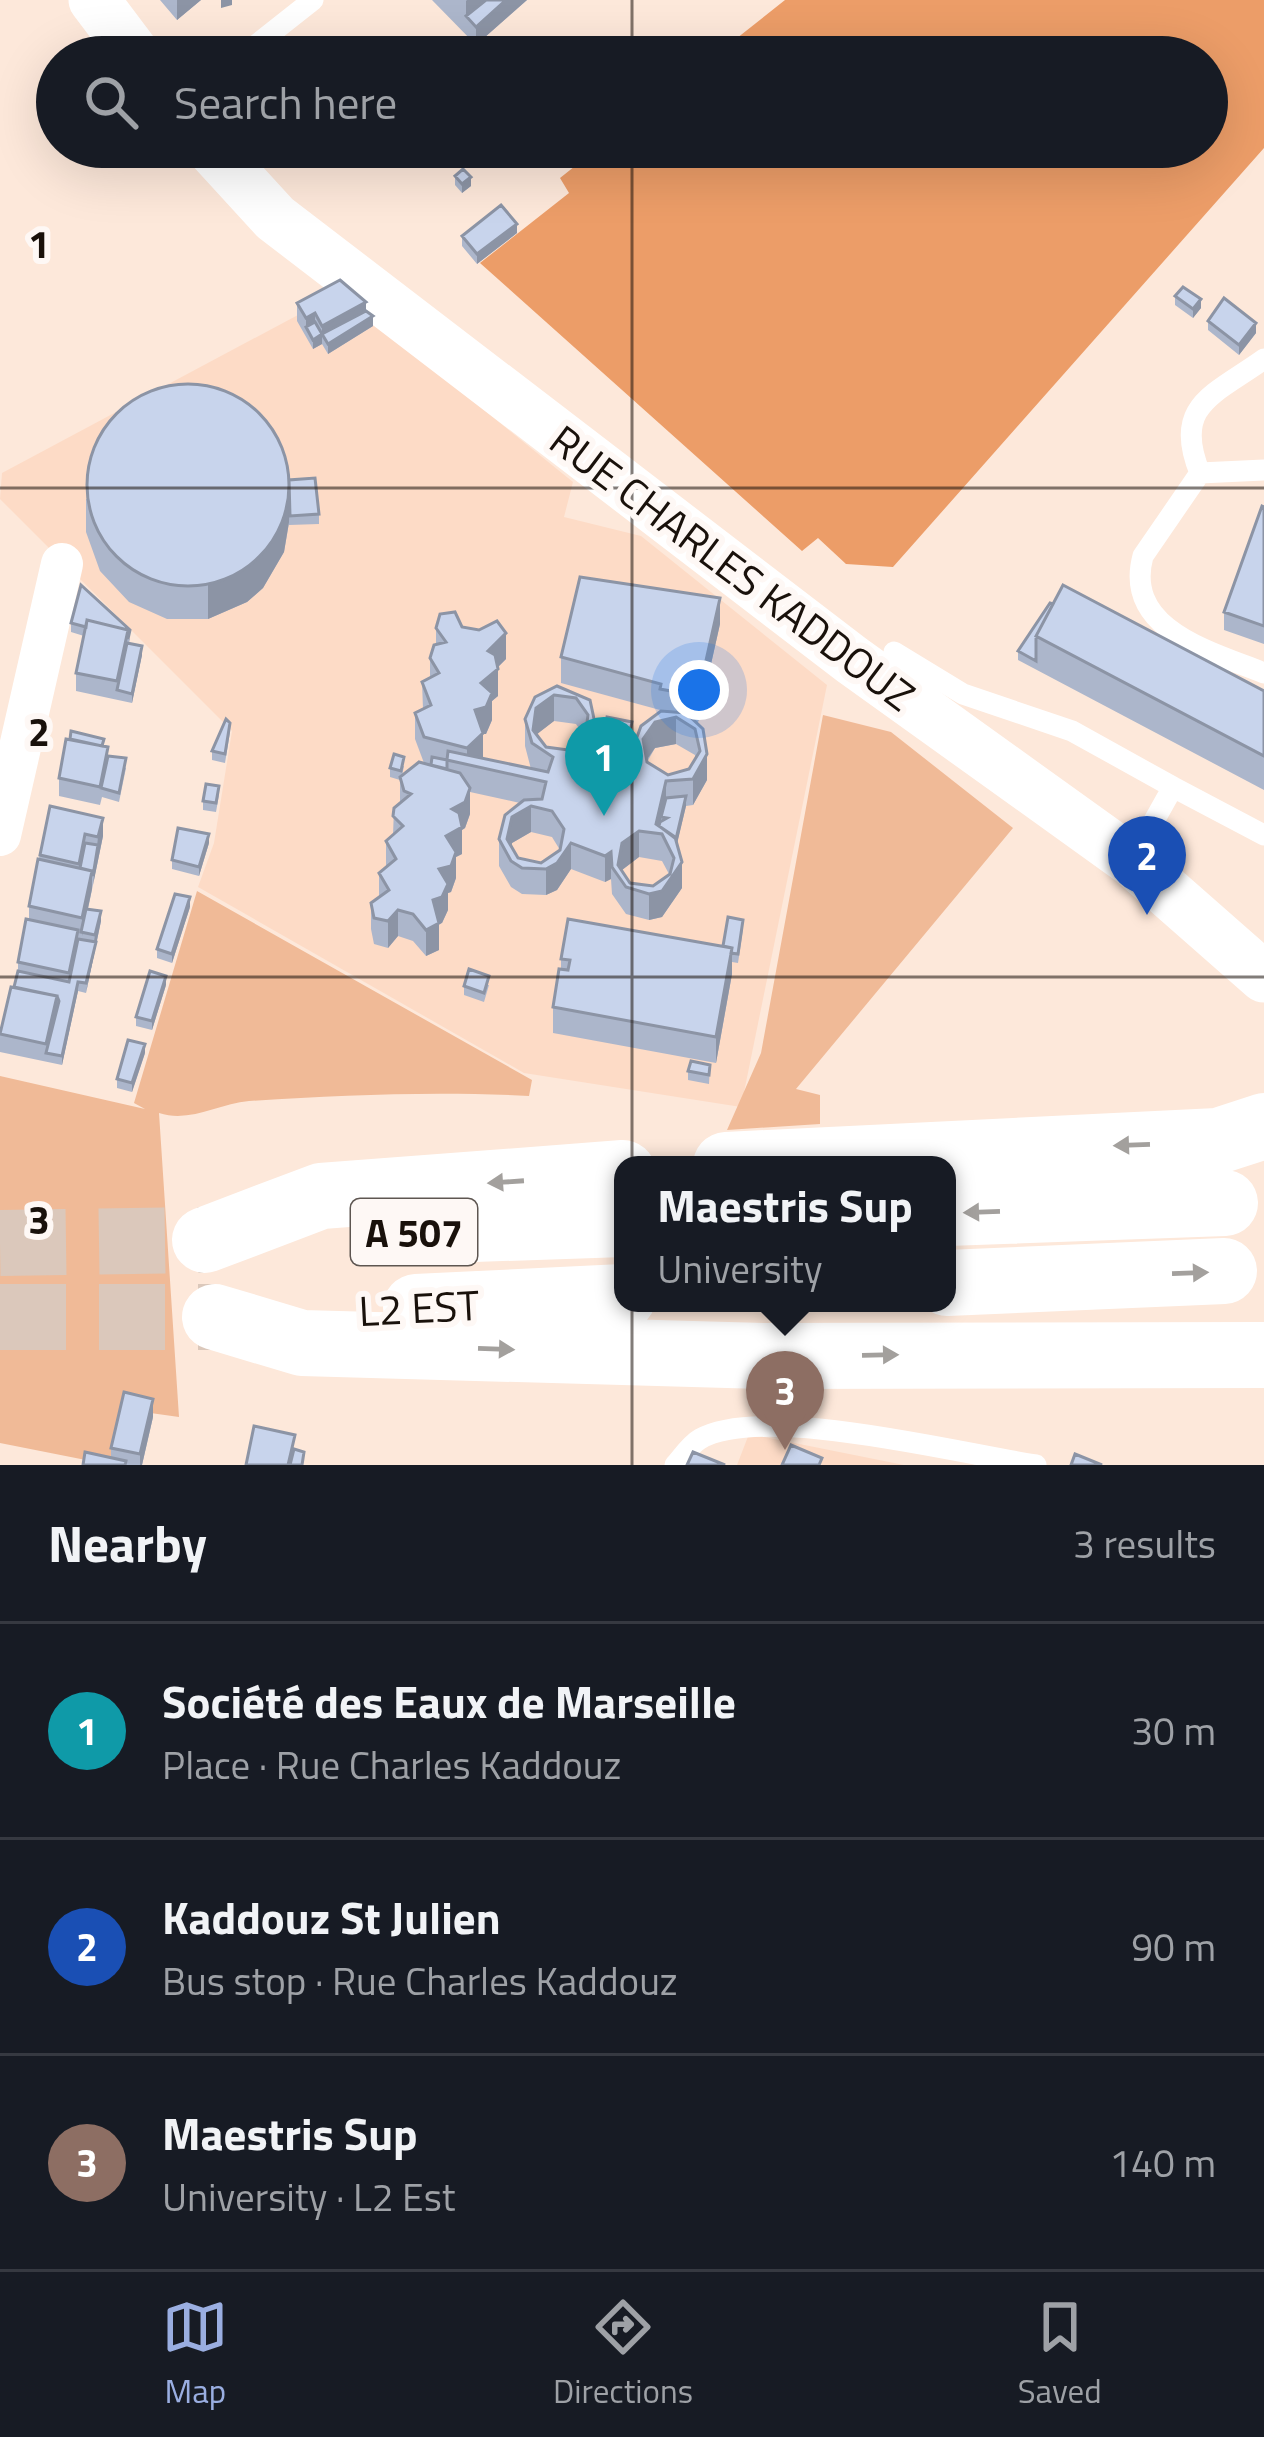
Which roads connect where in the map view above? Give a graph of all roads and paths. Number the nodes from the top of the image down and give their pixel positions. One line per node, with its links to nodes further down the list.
1 (94, 0): 3 (street)
2 (314, 0): 4 (lane)
3 (121, 36)
4 (268, 36)
5 (230, 168): 16 (street, RUE CHARLES KADDOUZ)
6 (1264, 359): 8 (lane)
7 (1264, 470): 8 (lane)
8 (1200, 473): 11 (lane)
9 (62, 563): 12 (street)
10 (894, 652): 13 (lane)
11 (1264, 673)
12 (8, 766): 14 (street)
13 (1173, 787): 15 (lane); 16 (lane)
14 (0, 835)
15 (1264, 835)
16 (1132, 861): 17 (street, RUE CHARLES KADDOUZ)
17 (1264, 977)
18 (1264, 1126): 19 (highway, one-way to 19)
19 (910, 1156)
20 (614, 1174): 23 (highway, L2 EST / A 507, one-way to 23)
21 (1225, 1203): 22 (highway, one-way to 22)
22 (956, 1213)
23 (614, 1224)
24 (1224, 1271): 25 (highway, one-way to 24)
25 (956, 1283)
26 (614, 1298): 27 (highway, L2 EST / A 507, one-way to 27)
27 (1264, 1355)
28 (993, 1462): 29 (lane); 30 (lane)
29 (675, 1465)
30 (1036, 1465)

